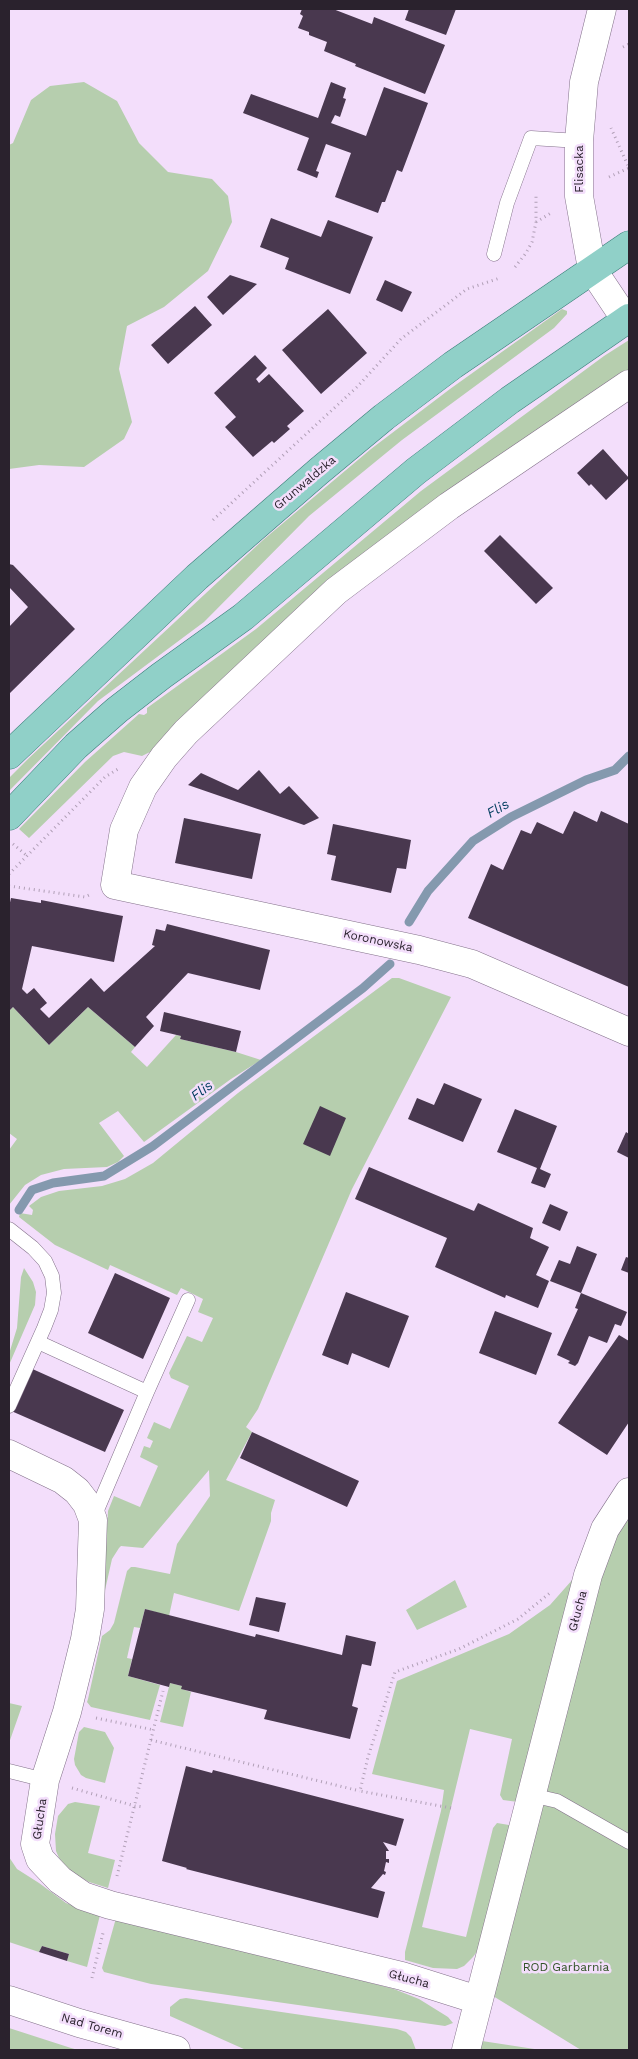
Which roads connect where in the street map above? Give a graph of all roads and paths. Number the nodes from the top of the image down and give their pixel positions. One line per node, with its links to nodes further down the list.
1 (602, 9): 3 (street, Flisacka)
2 (608, 121): 4 (path)
3 (579, 141): 7 (lane); 8 (street, Flisacka)
4 (611, 176)
5 (551, 214): 9 (path)
6 (629, 245): 8 (main road, Grunwaldzka)
7 (494, 254)
8 (592, 269): 11 (street, Flisacka); 14 (main road, Grunwaldzka)
9 (509, 272)
10 (503, 276): 13 (path)
11 (628, 319): 16 (main road)
12 (629, 384): 22 (street, Koronowska)
13 (207, 526)
14 (9, 755)
15 (125, 767): 18 (path)
16 (9, 816)
17 (9, 841): 18 (path)
18 (26, 855): 19 (path)
19 (9, 874)
20 (9, 886): 21 (path)
21 (86, 897)
22 (629, 1032)
23 (9, 1229): 25 (lane)
24 (188, 1300): 26 (lane)
25 (38, 1342): 26 (lane); 27 (lane)
26 (147, 1392): 30 (lane)
27 (9, 1406)
28 (9, 1454): 30 (street, Głucha)
29 (629, 1492): 39 (street, Głucha)
30 (92, 1520): 33 (street, Głucha)
31 (554, 1591): 38 (path)
32 (164, 1691): 34 (path)
33 (67, 1712): 34 (path); 37 (street, Głucha)
34 (154, 1730): 35 (path)
35 (151, 1740): 38 (path); 40 (path)
36 (9, 1771): 37 (lane)
37 (45, 1780): 40 (path); 44 (street, Głucha)
38 (360, 1791): 42 (path)
39 (531, 1796): 43 (lane); 47 (street, Głucha)
40 (135, 1806): 41 (path); 44 (path)
41 (144, 1807)
42 (451, 1808)
43 (629, 1842)
44 (110, 1905): 45 (path); 47 (street, Głucha)
45 (92, 1978)
46 (9, 2000): 48 (street, Nad Torem)
47 (478, 2000): 49 (street, Głucha)
48 (176, 2050)
49 (466, 2050)

